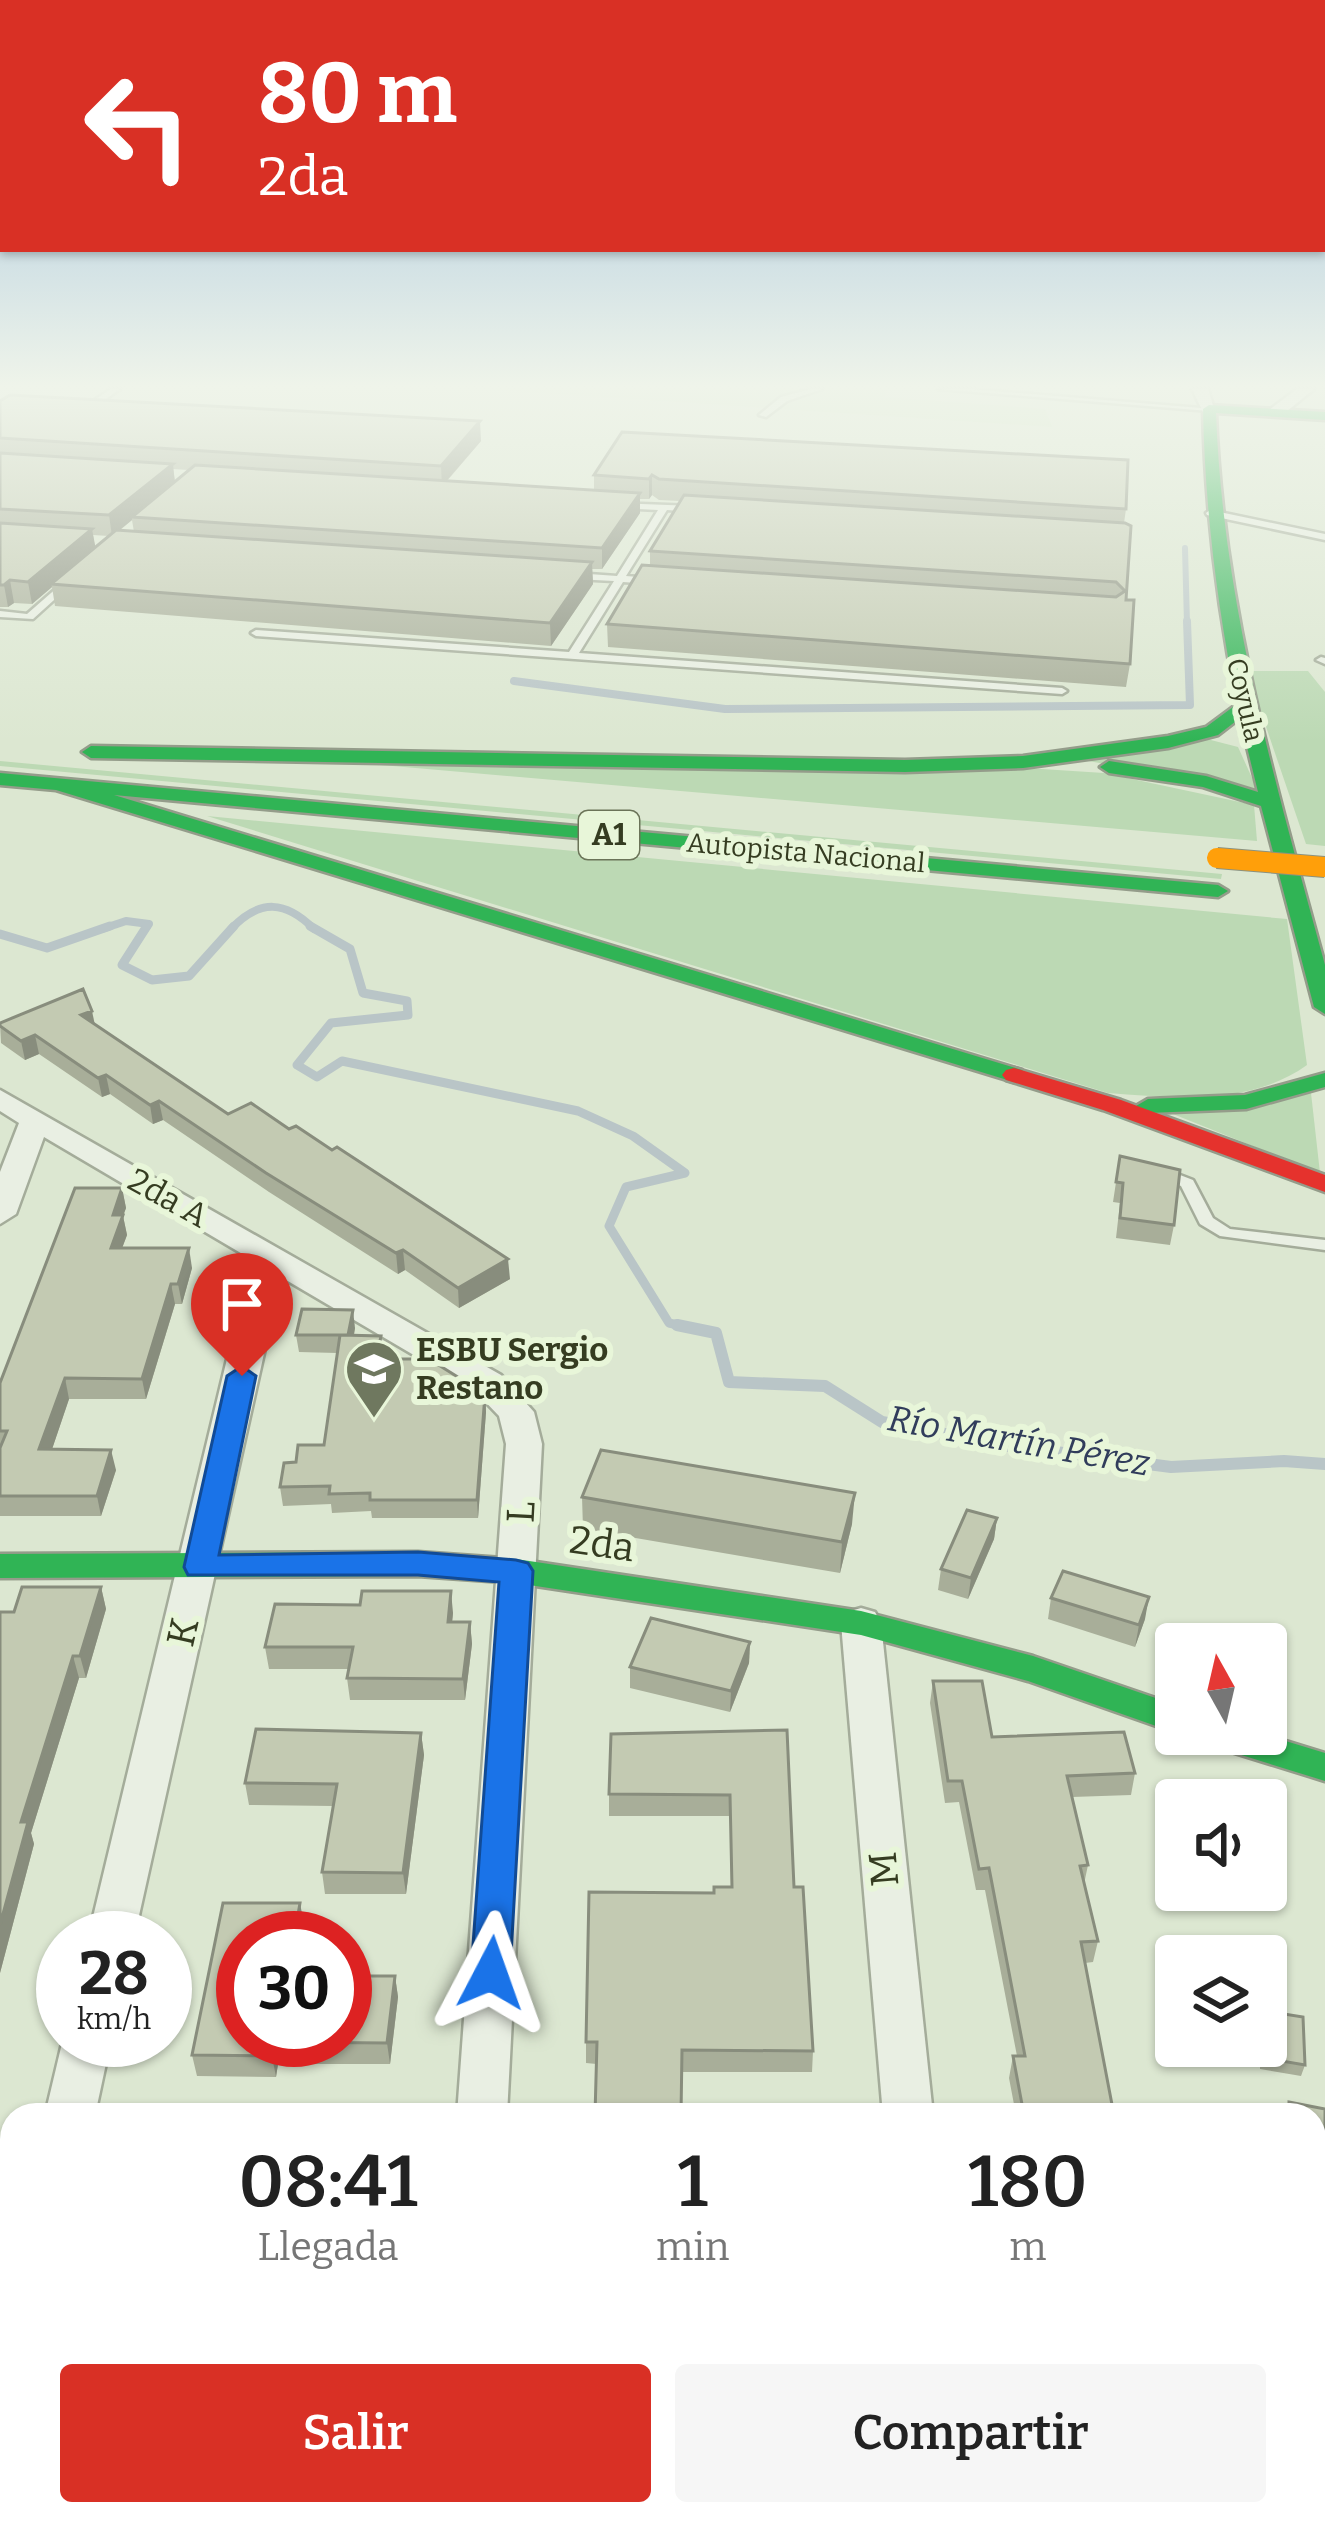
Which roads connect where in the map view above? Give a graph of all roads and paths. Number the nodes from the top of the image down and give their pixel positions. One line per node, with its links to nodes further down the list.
1 (647, 507): 3 (lane)
2 (1210, 507): 5 (main road, Coyula)
3 (664, 508): 4 (lane); 9 (lane)
4 (710, 511)
5 (1210, 513): 6 (lane); 15 (main road, Coyula)
6 (1325, 537)
7 (80, 573): 11 (lane)
8 (551, 574): 9 (lane)
9 (620, 579): 10 (lane); 13 (lane)
10 (667, 583)
11 (0, 614)
12 (256, 633): 13 (lane)
13 (573, 656): 14 (lane)
14 (1062, 692)
15 (1244, 707): 16 (main road); 20 (main road, Coyula)
16 (1023, 762): 19 (main road); 20 (main road)
17 (0, 779): 18 (main road, Autopista Nacional / A1)
18 (60, 784): 23 (main road, Autopista Nacional / A1); 27 (main road)
19 (457, 787)
20 (1273, 803): 24 (main road, Coyula)
21 (1205, 857): 22 (main road, bridge)
22 (1325, 867)
23 (1325, 901)
24 (1325, 1007)
25 (1325, 1080): 27 (main road)
26 (0, 1100): 28 (street, 2da A)
27 (1112, 1105): 30 (main road)
28 (34, 1122): 31 (street); 33 (street, 2da A)
29 (1151, 1171): 32 (lane)
30 (1325, 1184)
31 (0, 1214)
32 (1325, 1245)
33 (269, 1255): 34 (street, 2da A); 36 (street, K)
34 (516, 1412): 37 (street, L)
35 (0, 1566): 36 (main road, 2da)
36 (200, 1567): 37 (main road, 2da); 42 (street, K)
37 (516, 1571): 38 (main road, 2da); 45 (street, L)
38 (861, 1623): 39 (main road, 2da); 46 (street, M)
39 (1155, 1712)
40 (1286, 1755): 41 (main road)
41 (1325, 1767)
42 (117, 1911)
43 (81, 2067): 44 (street)
44 (73, 2103)
45 (483, 2103)
46 (907, 2103)

